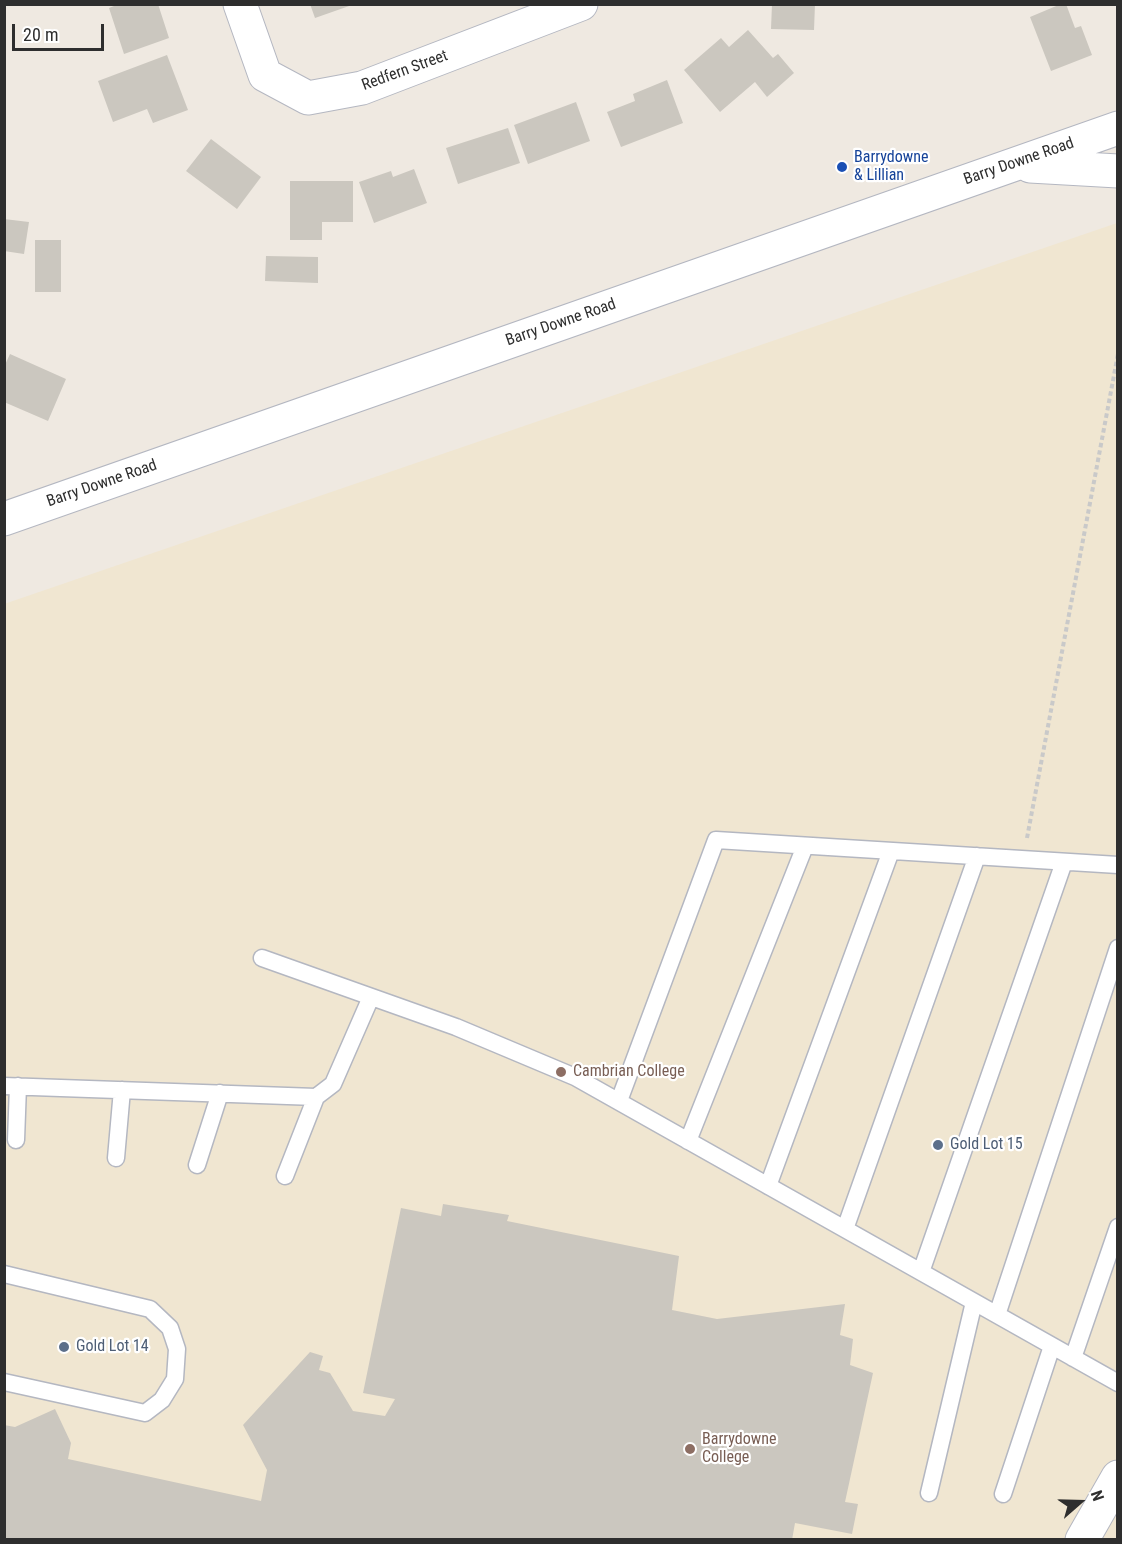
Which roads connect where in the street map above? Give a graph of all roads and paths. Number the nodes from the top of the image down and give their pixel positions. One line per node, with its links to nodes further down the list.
1 (240, 4): 2 (main road, Redfern Street)
2 (581, 4)
3 (1118, 128): 4 (main road, Barry Downe Road)
4 (1010, 165): 5 (main road); 7 (main road, Barry Downe Road)
5 (1118, 171)
6 (1118, 354): 11 (path)
7 (4, 519)
8 (805, 846): 9 (lane); 21 (lane); 23 (lane)
9 (891, 851): 10 (lane); 27 (lane)
10 (977, 856): 11 (lane); 29 (lane)
11 (1023, 859): 12 (lane)
12 (1064, 862): 13 (lane); 30 (lane)
13 (1118, 865)
14 (1118, 948): 33 (lane)
15 (262, 958): 16 (lane)
16 (371, 997): 20 (lane); 21 (lane)
17 (11, 1086): 18 (lane); 22 (lane)
18 (122, 1090): 19 (lane); 24 (lane)
19 (220, 1094): 20 (lane); 25 (lane)
20 (316, 1097): 26 (lane)
21 (619, 1101): 23 (lane)
22 (16, 1140)
23 (688, 1141): 27 (lane)
24 (116, 1158)
25 (197, 1165)
26 (285, 1176)
27 (768, 1186): 29 (lane)
28 (1118, 1227): 35 (lane)
29 (845, 1229): 30 (lane)
30 (921, 1272): 32 (lane)
31 (4, 1274): 36 (lane)
32 (974, 1302): 33 (lane); 39 (lane)
33 (997, 1315): 34 (lane)
34 (1052, 1346): 35 (lane); 40 (lane)
35 (1073, 1358): 37 (lane)
36 (4, 1382)
37 (1118, 1383)
38 (1118, 1477): 41 (main road)
39 (929, 1493)
40 (1003, 1494)
41 (1082, 1539)

